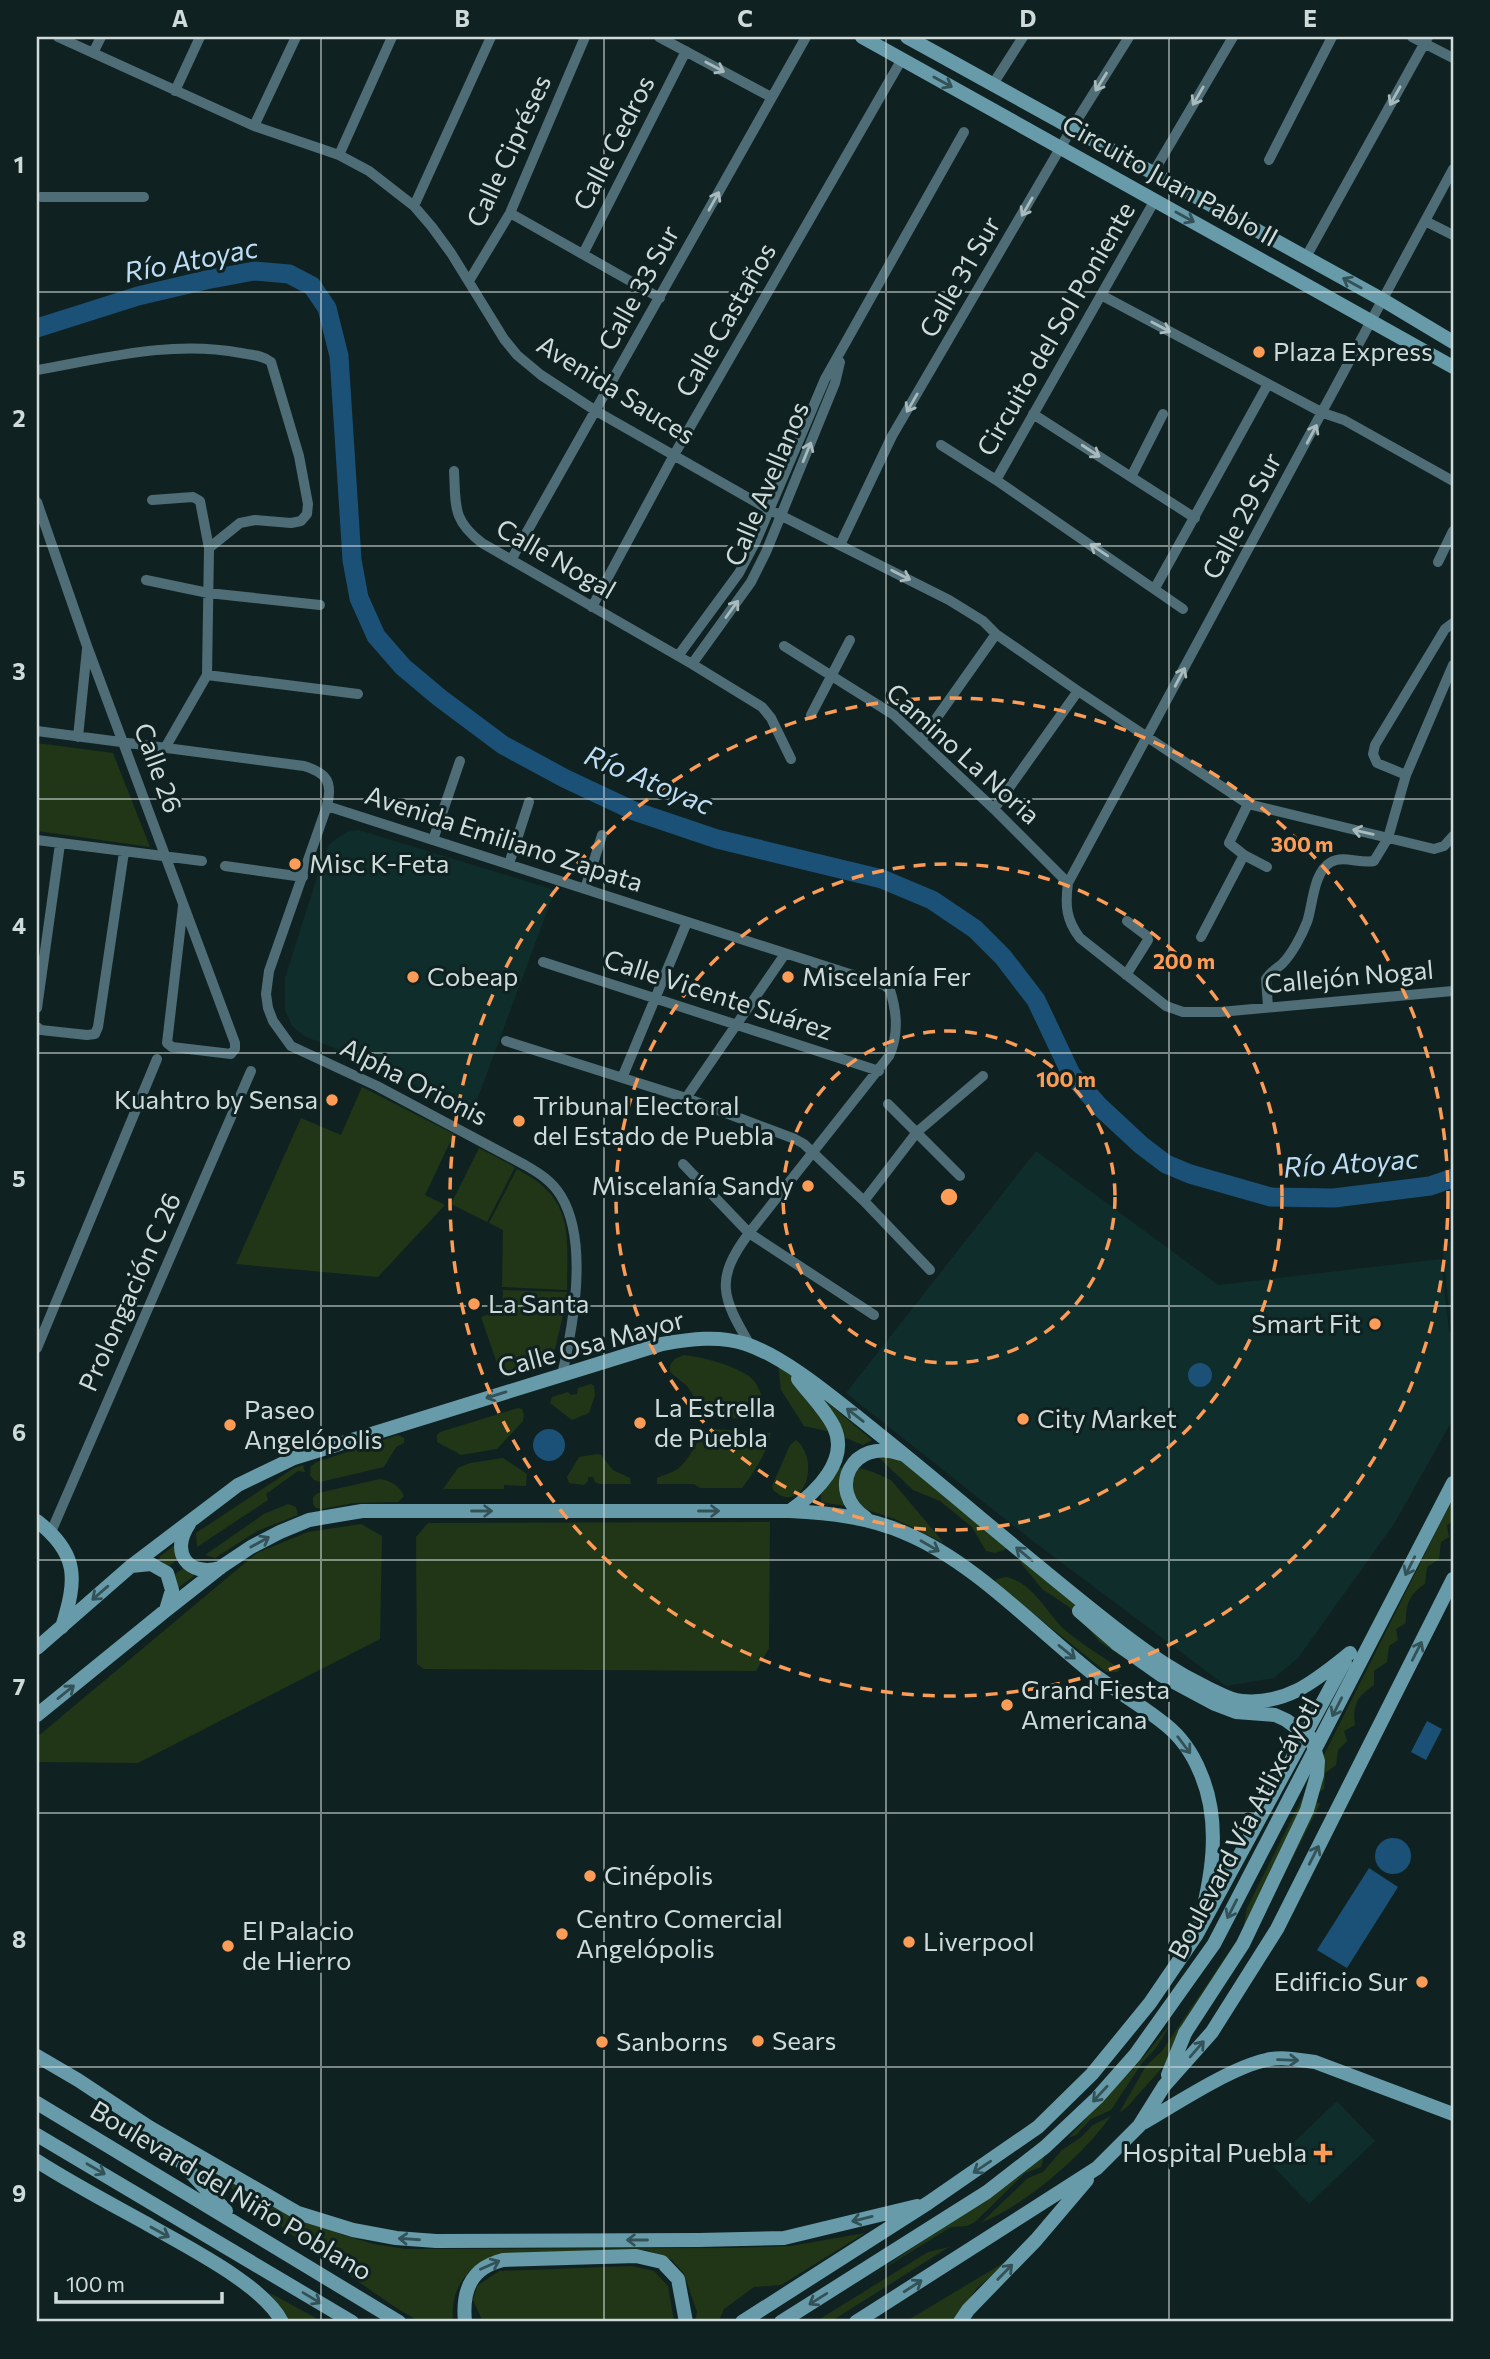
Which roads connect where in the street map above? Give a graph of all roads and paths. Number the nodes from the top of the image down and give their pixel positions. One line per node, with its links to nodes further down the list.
1 (58, 37): 19 (street, Avenida Sauces)
2 (101, 37): 19 (street)
3 (200, 37): 23 (street)
4 (296, 37): 25 (street)
5 (392, 37): 29 (street)
6 (491, 37): 36 (street)
7 (585, 37): 37 (street, Calle Cipréses)
8 (659, 37): 18 (street)
9 (806, 37): 24 (street, Calle 33 Sur)
10 (862, 37): 21 (main road, Circuito Juan Pablo II)
11 (1023, 37): 22 (street)
12 (1129, 37): 26 (street, Calle 31 Sur, one-way to 26)
13 (1233, 37): 32 (street, one-way to 32)
14 (1332, 37): 30 (street)
15 (1412, 37): 17 (street)
16 (912, 38): 22 (main road, Circuito Juan Pablo II)
17 (1427, 40): 20 (street); 41 (street, one-way to 41)
18 (686, 51): 24 (street, one-way to 24); 40 (street, Calle Cedros)
19 (93, 54): 23 (street, Avenida Sauces)
20 (1453, 58)
21 (902, 59): 28 (main road, Circuito Juan Pablo II, one-way to 28); 57 (street, Calle Castaños)
22 (993, 84): 26 (main road, Circuito Juan Pablo II)
23 (176, 91): 25 (street, Avenida Sauces)
24 (772, 97): 44 (street, Calle 33 Sur, one-way to 24)
25 (254, 126): 29 (street, Avenida Sauces)
26 (1072, 128): 28 (street, Calle 31 Sur); 32 (main road, Circuito Juan Pablo II)
27 (964, 132): 48 (street, Calle Avellanos)
28 (1061, 148): 35 (main road, Circuito Juan Pablo II); 69 (street, Calle 31 Sur, one-way to 69)
29 (339, 155): 36 (street, Avenida Sauces)
30 (1269, 160)
31 (1453, 169): 38 (street, Calle 29 Sur)
32 (1153, 173): 41 (main road, Circuito Juan Pablo II)
33 (38, 197): 34 (street)
34 (144, 197)
35 (1155, 200): 43 (street, Circuito del Sol Poniente); 46 (main road, Circuito Juan Pablo II, one-way to 46)
36 (414, 206): 42 (street, Avenida Sauces)
37 (510, 213): 40 (street); 42 (street, Calle Cipréses)
38 (1426, 221): 39 (street); 45 (street, Calle 29 Sur)
39 (1453, 235)
40 (583, 254): 44 (street)
41 (1306, 257): 45 (main road, Circuito Juan Pablo II, one-way to 41)
42 (469, 281): 52 (street, Avenida Sauces)
43 (1101, 295): 51 (street, one-way to 51); 54 (street, Circuito del Sol Poniente)
44 (660, 298): 52 (street, Calle 33 Sur)
45 (1383, 300): 46 (street, Calle 29 Sur); 47 (main road, Circuito Juan Pablo II)
46 (1372, 321): 49 (main road, Circuito Juan Pablo II); 53 (street, Calle 29 Sur)
47 (1453, 342)
48 (843, 349): 64 (street, Calle Avellanos); 65 (street, Calle Avellanos, one-way to 48)
49 (1453, 367)
50 (37, 370): 70 (street)
51 (1268, 384): 53 (street); 66 (street)
52 (596, 411): 57 (street, Avenida Sauces); 71 (street, Calle 33 Sur)
53 (1323, 413): 61 (street); 94 (street, Calle 29 Sur, one-way to 53)
54 (1033, 414): 59 (street, one-way to 59); 60 (street, Circuito del Sol Poniente)
55 (1163, 414): 59 (street)
56 (941, 445): 60 (street)
57 (674, 455): 64 (street, Avenida Sauces); 77 (street, Calle Castaños)
58 (454, 471): 71 (street, Calle Nogal)
59 (1131, 477): 66 (street)
60 (996, 480): 74 (street, one-way to 60)
61 (1453, 481)
62 (152, 500): 70 (street)
63 (38, 506): 67 (street); 82 (street, Calle 26)
64 (768, 509): 65 (street, Avenida Sauces); 84 (street, Calle Avellanos)
65 (782, 515): 69 (street, Avenida Sauces); 85 (street, Calle Avellanos, one-way to 65)
66 (1195, 519): 74 (street)
67 (37, 528)
68 (1453, 531): 72 (street)
69 (840, 545): 80 (street, Avenida Sauces, one-way to 80)
70 (209, 548): 75 (street)
71 (511, 560): 77 (street, Calle Nogal)
72 (1438, 562)
73 (146, 580): 75 (street)
74 (1155, 588): 78 (street)
75 (208, 593): 76 (street); 87 (street)
76 (320, 605)
77 (592, 607): 84 (street, Calle Nogal)
78 (1183, 609)
79 (1453, 623): 100 (street)
80 (996, 634): 89 (street, Avenida Sauces); 95 (street)
81 (850, 640): 88 (street)
82 (87, 646): 93 (street); 96 (street, Calle 26)
83 (784, 646): 88 (street, Camino La Noria)
84 (678, 656): 85 (street, Calle Nogal)
85 (692, 664): 98 (street, Calle Nogal)
86 (1453, 665): 100 (street)
87 (207, 674): 90 (street); 97 (street)
88 (832, 676): 91 (street); 95 (street, Camino La Noria)
89 (1078, 691): 94 (street, Avenida Sauces); 104 (street)
90 (358, 694)
91 (811, 715)
92 (37, 731): 93 (street, Avenida Emiliano Zapata)
93 (78, 737): 96 (street, Avenida Emiliano Zapata)
94 (1148, 737): 102 (street, Avenida Sauces); 119 (street, Calle 29 Sur)
95 (921, 740): 104 (street, Camino La Noria)
96 (124, 743): 97 (street, Avenida Emiliano Zapata); 113 (street, Calle 26)
97 (165, 748): 103 (street, Avenida Emiliano Zapata)
98 (791, 759)
99 (460, 761): 109 (street)
100 (1406, 775): 106 (street)
101 (529, 802): 115 (street)
102 (1248, 804): 106 (street, one-way to 102); 112 (street)
103 (327, 806): 109 (street, Avenida Emiliano Zapata); 118 (street)
104 (994, 809): 119 (street, Camino La Noria)
105 (601, 835): 120 (street)
106 (1388, 838): 107 (street); 130 (street)
107 (1453, 839)
108 (37, 840): 110 (street)
109 (433, 840): 115 (street, Avenida Emiliano Zapata)
110 (60, 844): 111 (street); 131 (street)
111 (124, 852): 113 (street); 133 (street)
112 (1244, 855): 117 (street); 124 (street)
113 (167, 858): 114 (street); 121 (street, Calle 26)
114 (202, 861)
115 (509, 864): 120 (street, Avenida Emiliano Zapata)
116 (225, 866): 118 (street)
117 (1267, 867)
118 (303, 877): 155 (street, Alpha Orionis)
119 (1068, 883): 127 (street, Callejón Nogal)
120 (585, 889): 123 (street, Avenida Emiliano Zapata)
121 (183, 906): 121 (street, Calle 26)
122 (1127, 921): 127 (street)
123 (687, 922): 125 (street, Avenida Emiliano Zapata); 129 (street)
124 (1201, 937)
125 (785, 954): 132 (street); 137 (street, Avenida Emiliano Zapata)
126 (543, 962): 129 (street, Calle Vicente Suárez)
127 (1128, 972): 130 (street, Callejón Nogal)
128 (1453, 991): 130 (street, Callejón Nogal)
129 (656, 998): 132 (street, Calle Vicente Suárez); 139 (street)
130 (1268, 1007)
131 (37, 1008)
132 (738, 1024): 137 (street, Calle Vicente Suárez); 140 (street)
133 (37, 1027)
134 (506, 1041): 139 (street)
135 (157, 1059): 151 (street)
136 (251, 1071): 162 (street, Prolongación C 26)
137 (879, 1071): 143 (street)
138 (983, 1076): 142 (street)
139 (622, 1078): 140 (street)
140 (686, 1098): 143 (street)
141 (888, 1104): 142 (street)
142 (917, 1132): 145 (street); 146 (street)
143 (813, 1152): 146 (street); 147 (street)
144 (683, 1164): 147 (street)
145 (960, 1177)
146 (864, 1201): 148 (street)
147 (750, 1233): 150 (street); 152 (street)
148 (930, 1270)
149 (37, 1314): 151 (street)
150 (874, 1315)
151 (48, 1319): 153 (street)
152 (750, 1345): 154 (main road, Calle Osa Mayor); 155 (main road, Calle Osa Mayor)
153 (37, 1348)
154 (787, 1366): 156 (main road, Calle Osa Mayor, one-way to 154); 158 (main road)
155 (562, 1375): 160 (main road, Calle Osa Mayor, one-way to 160)
156 (908, 1457): 159 (main road); 166 (main road, Calle Osa Mayor, one-way to 156)
157 (1453, 1483): 168 (main road, Boulevard Vía Atlixcáyotl, one-way to 168)
158 (790, 1511): 159 (main road); 164 (main road, one-way to 158)
159 (869, 1519): 173 (main road, one-way to 173)
160 (192, 1520): 163 (main road, Calle Osa Mayor); 164 (main road)
161 (37, 1521): 162 (main road)
162 (51, 1532): 169 (main road)
163 (131, 1566): 167 (main road); 169 (main road, Calle Osa Mayor, one-way to 169)
164 (221, 1567): 167 (main road)
165 (1453, 1579): 175 (main road, one-way to 165)
166 (1056, 1581): 171 (main road, Calle Osa Mayor); 175 (main road, bridge)
167 (165, 1611): 172 (main road, one-way to 167)
168 (1380, 1625): 171 (main road); 193 (main road, Boulevard Vía Atlixcáyotl, one-way to 193)
169 (62, 1627): 170 (main road, Calle Osa Mayor)
170 (37, 1648)
171 (1350, 1653): 173 (main road)
172 (39, 1711)
173 (1196, 1934): 185 (main road, one-way to 185)
174 (37, 2056): 179 (main road)
175 (1164, 2086): 178 (main road)
176 (37, 2103): 186 (main road, Boulevard del Niño Poblano)
177 (1453, 2114): 178 (main road, one-way to 177)
178 (1139, 2126): 182 (main road)
179 (149, 2127): 185 (main road, one-way to 179); 186 (main road)
180 (37, 2135): 188 (main road, Boulevard del Niño Poblano, one-way to 188)
181 (37, 2161): 184 (main road)
182 (1097, 2168): 194 (main road, one-way to 182); 195 (main road, one-way to 182)
183 (37, 2174): 184 (main road)
184 (57, 2174): 187 (main road, one-way to 187)
185 (928, 2203): 192 (main road)
186 (237, 2222): 189 (main road, Boulevard del Niño Poblano)
187 (282, 2322)
188 (352, 2322)
189 (399, 2322)
190 (465, 2322): 191 (main road, one-way to 191)
191 (686, 2322)
192 (742, 2322)
193 (781, 2322)
194 (856, 2322)
195 (960, 2322)

